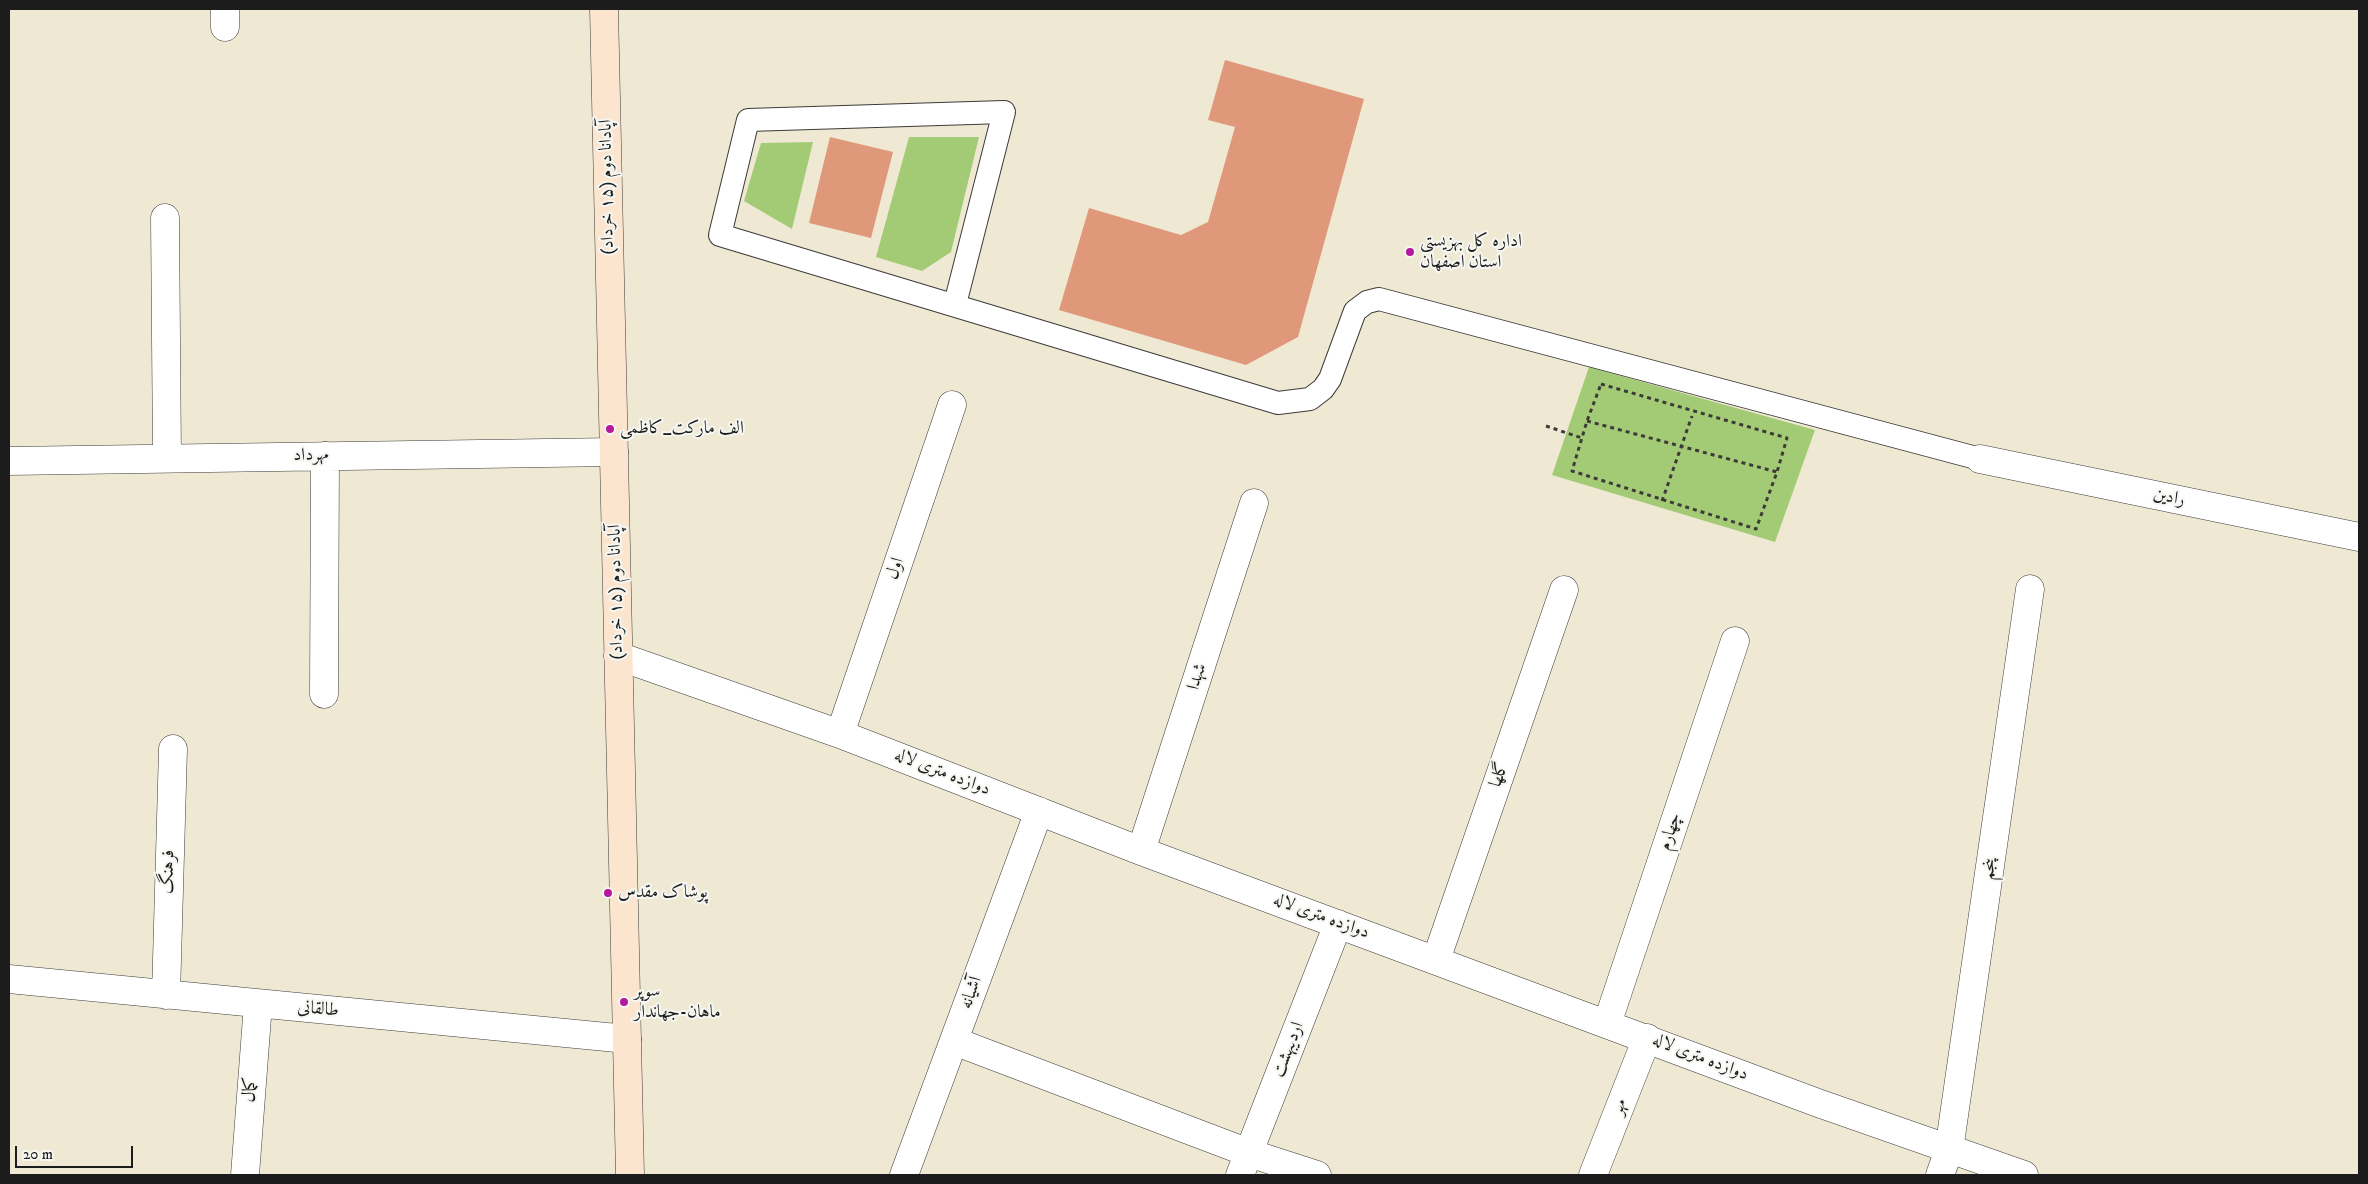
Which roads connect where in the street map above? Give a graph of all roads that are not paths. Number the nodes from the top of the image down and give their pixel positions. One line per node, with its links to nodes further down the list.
1 (604, 9): 5 (main road, آپادانا دوم (۱۵ خرداد))
2 (165, 218): 7 (street)
3 (956, 304): 3 (lane); 8 (lane)
4 (952, 405): 17 (street, اول)
5 (614, 452): 6 (street, مهرداد); 15 (main road, آپادانا دوم (۱۵ خرداد))
6 (325, 456): 7 (street, مهرداد); 16 (street)
7 (167, 458): 9 (street, مهرداد)
8 (1980, 459): 11 (street, رادین)
9 (9, 461)
10 (1254, 503): 20 (street, شهدا)
11 (2359, 537)
12 (2030, 589): 30 (street, پنجم)
13 (1564, 590): 22 (street, گلها)
14 (1735, 641): 26 (street, چهارم)
15 (618, 656): 17 (street, دوازده متری لاله); 28 (main road, آپادانا دوم (۱۵ خرداد))
16 (324, 694)
17 (840, 734): 19 (street, دوازده متری لاله)
18 (173, 750): 24 (street, فرهنگ)
19 (1039, 811): 20 (street, دوازده متری لاله); 29 (street, آشیانه)
20 (1141, 851): 21 (street, دوازده متری لاله)
21 (1338, 924): 22 (street, دوازده متری لاله); 31 (street, اردیبهشت)
22 (1436, 960): 26 (street, دوازده متری لاله)
23 (9, 979): 24 (street, طالقانی)
24 (166, 996): 25 (street, طالقانی)
25 (258, 1004): 28 (street, طالقانی); 32 (street, کمال)
26 (1607, 1024): 27 (street, دوازده متری لاله)
27 (1647, 1038): 30 (street, دوازده متری لاله); 36 (street, مهر)
28 (627, 1039): 33 (main road, آپادانا دوم (۱۵ خرداد))
29 (954, 1042): 31 (street); 34 (street, آشیانه)
30 (1949, 1150): 37 (street, پنجم); 38 (street, دوازده متری لاله)
31 (1245, 1164): 35 (street)
32 (245, 1175)
33 (630, 1175)
34 (904, 1175)
35 (1317, 1175)
36 (1593, 1175)
37 (1940, 1175)
38 (2024, 1175)

